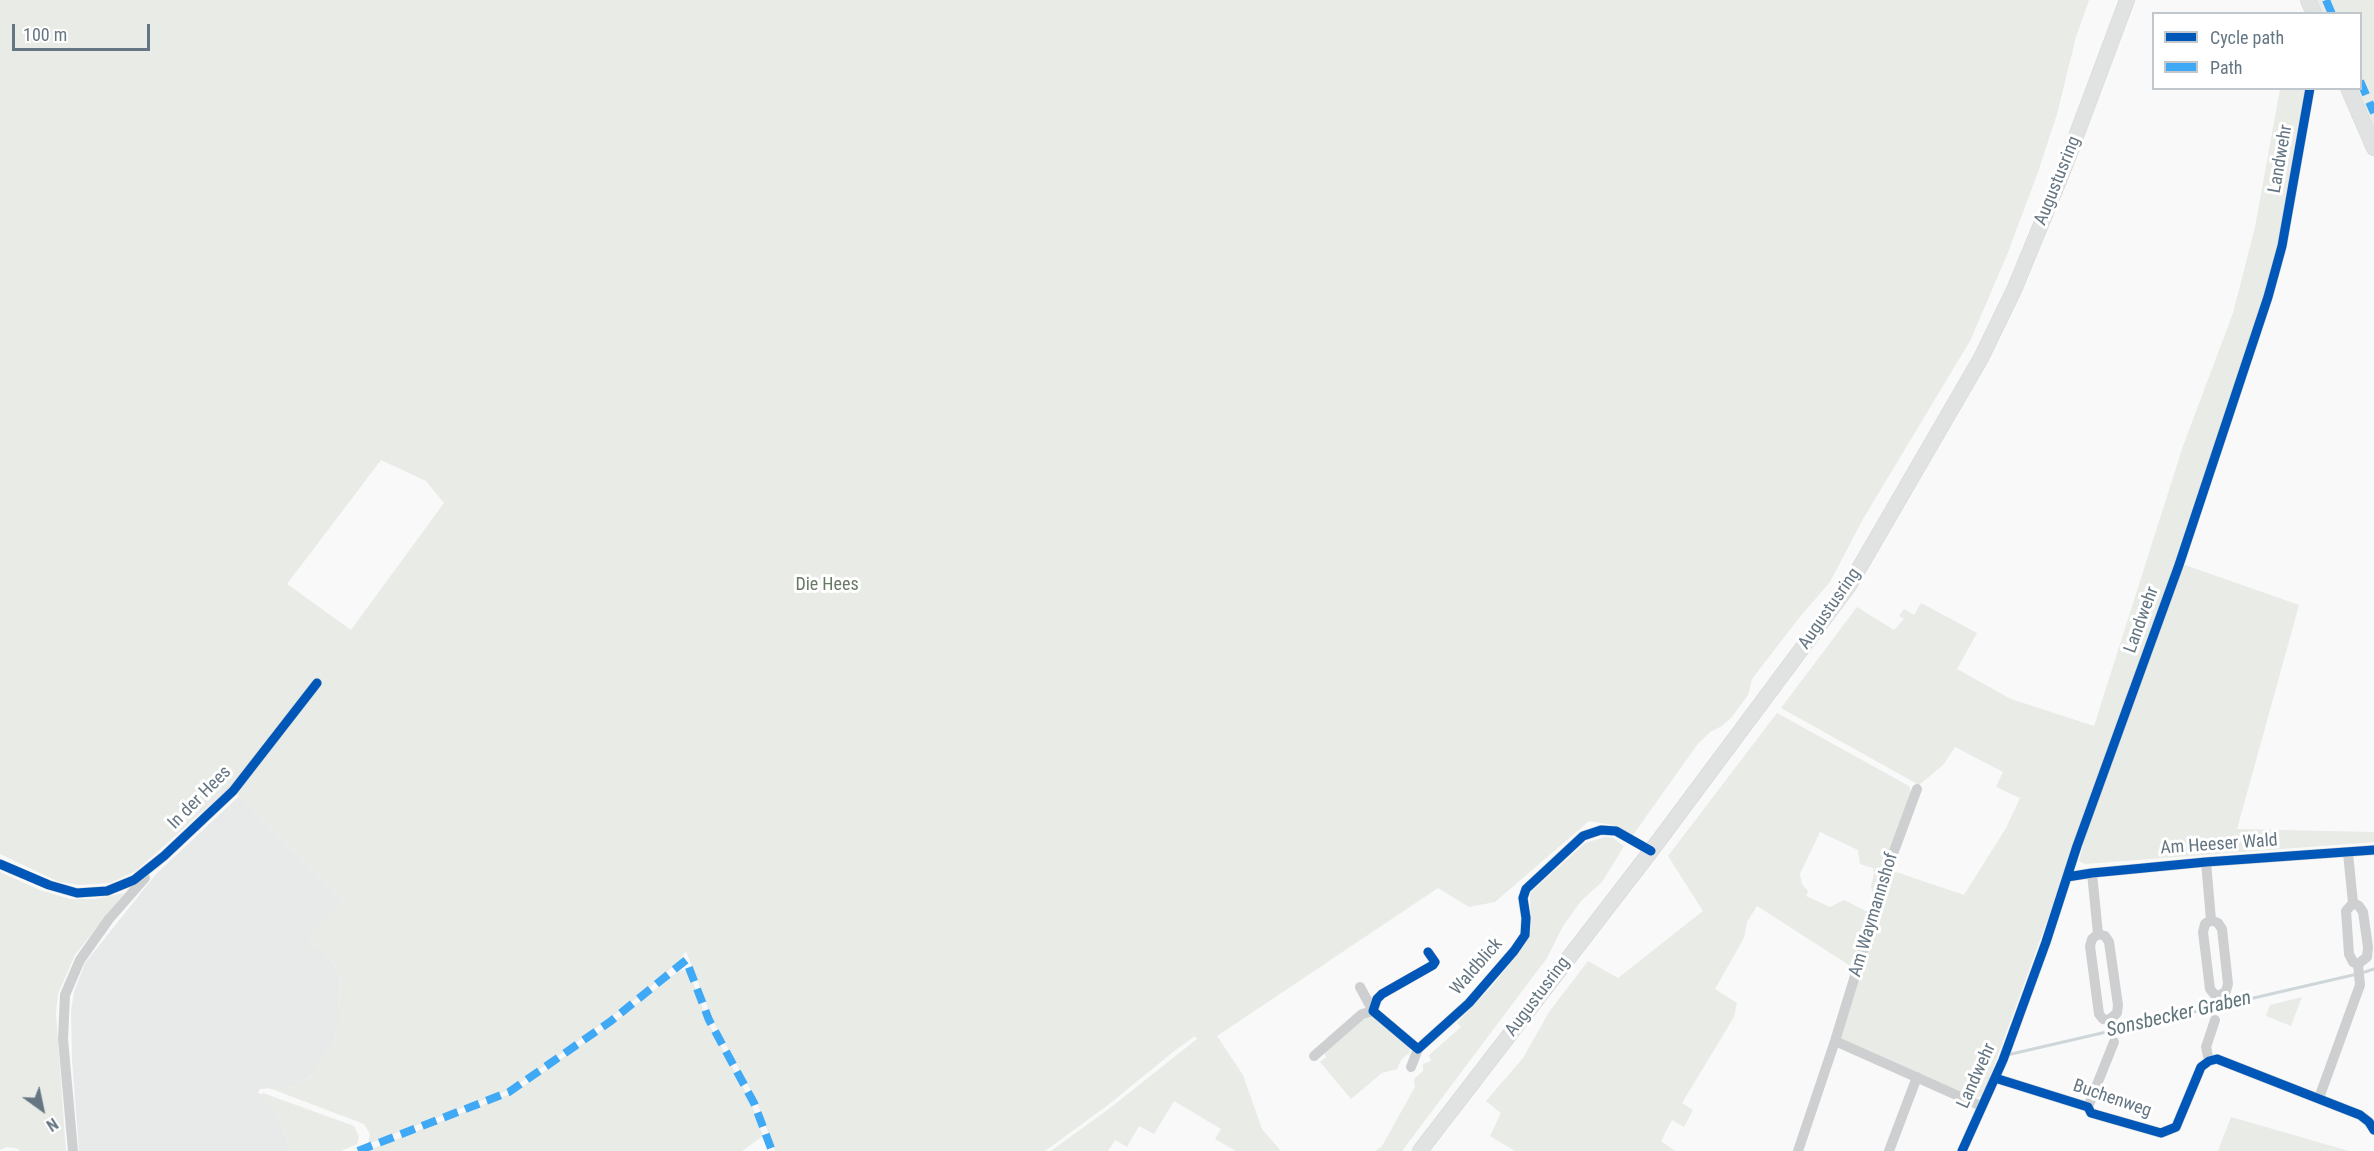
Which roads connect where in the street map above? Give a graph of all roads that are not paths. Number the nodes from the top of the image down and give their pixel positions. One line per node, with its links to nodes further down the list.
1 (2127, 0): 8 (main road, Augustusring)
2 (2310, 90): 14 (street, Landwehr)
3 (2349, 90): 4 (main road)
4 (2374, 148)
5 (317, 683): 10 (street, In der Hees)
6 (1917, 789): 23 (street, Am Waymannshof)
7 (2374, 850): 9 (street, Am Heeser Wald)
8 (1651, 851): 25 (street, Waldblick); 36 (main road, Augustusring)
9 (2348, 853): 11 (street, Am Heeser Wald); 15 (street)
10 (164, 856): 12 (street, In der Hees); 35 (street, In der Hees)
11 (2206, 862): 13 (street, Am Heeser Wald); 16 (street)
12 (0, 864)
13 (2092, 873): 14 (street, Am Heeser Wald); 17 (street)
14 (2067, 877): 30 (street, Landwehr)
15 (2353, 903): 19 (street); 19 (street)
16 (2211, 920): 16 (street)
17 (2098, 934): 17 (street)
18 (1428, 952): 21 (street, Waldblick)
19 (2358, 964): 31 (street)
20 (1360, 987): 21 (street)
21 (1373, 1011): 25 (street); 26 (street, Waldblick)
22 (2214, 1020): 27 (street, Buchenweg)
23 (1835, 1041): 29 (street); 37 (street, Am Waymannshof)
24 (2114, 1042): 33 (street, Buchenweg)
25 (1418, 1049): 28 (street, Waldblick)
26 (1314, 1056)
27 (2209, 1061): 31 (street); 33 (street, Buchenweg)
28 (1411, 1066)
29 (1917, 1077): 32 (street); 38 (street)
30 (1995, 1078): 32 (street, Landwehr); 33 (street, Buchenweg)
31 (2319, 1098): 34 (street)
32 (1981, 1106): 39 (street, Landwehr)
33 (2088, 1107)
34 (2374, 1130)
35 (73, 1151)
36 (1420, 1151)
37 (1798, 1151)
38 (1889, 1151)
39 (1962, 1151)

